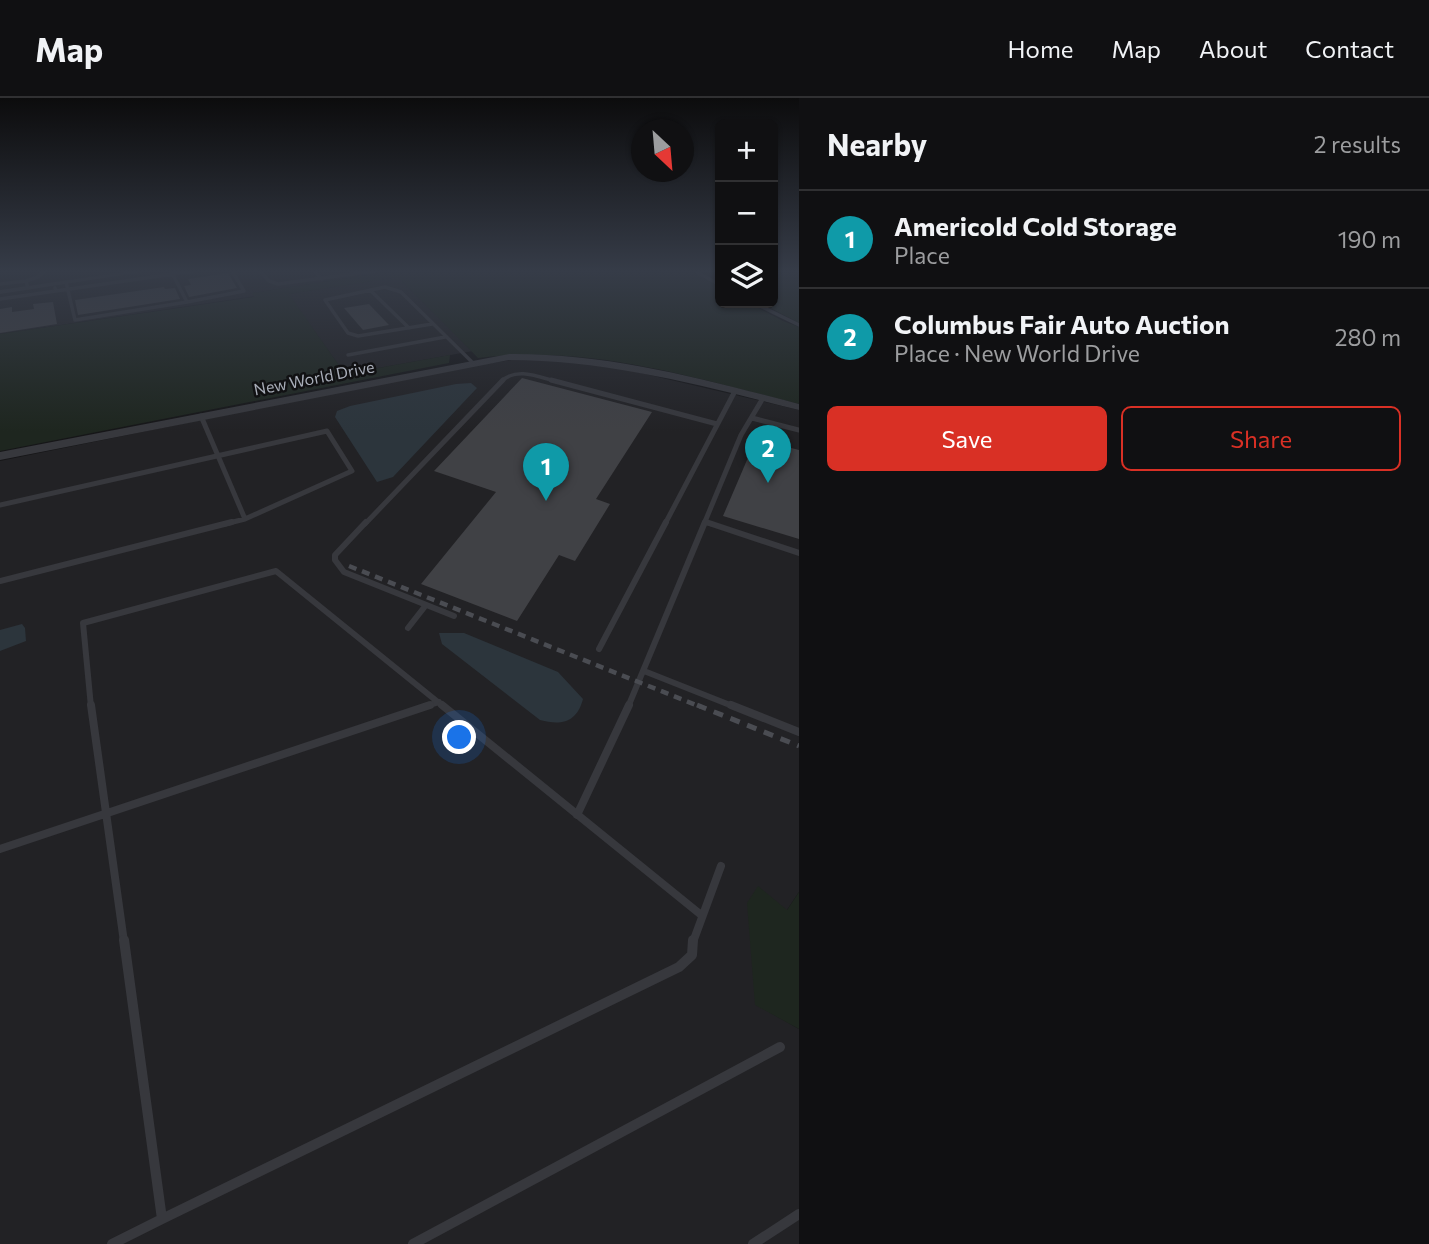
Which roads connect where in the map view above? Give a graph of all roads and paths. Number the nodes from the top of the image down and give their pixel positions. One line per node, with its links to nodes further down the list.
1 (341, 324): 5 (lane)
2 (405, 324): 5 (lane)
3 (429, 324): 5 (lane)
4 (432, 324): 6 (lane)
5 (409, 328)
6 (445, 337): 7 (lane); 8 (lane)
7 (348, 355)
8 (472, 362): 9 (street, New World Drive); 12 (street, New World Drive)
9 (735, 391): 10 (street, New World Drive); 14 (lane)
10 (763, 398): 11 (street, New World Drive); 13 (lane)
11 (799, 407)
12 (201, 416): 16 (street, New World Drive); 17 (lane)
13 (751, 418): 15 (lane); 20 (lane)
14 (717, 424): 23 (lane); 26 (lane)
15 (799, 430)
16 (0, 456)
17 (217, 456): 18 (lane); 19 (lane); 19 (lane)
18 (0, 505)
19 (245, 519): 22 (lane)
20 (705, 522): 21 (lane); 27 (lane)
21 (799, 553)
22 (0, 580)
23 (426, 605): 24 (lane); 25 (lane)
24 (454, 616)
25 (408, 628)
26 (599, 649)
27 (644, 671): 29 (lane); 31 (lane)
28 (439, 702): 30 (lane); 30 (lane); 31 (lane)
29 (798, 729)
30 (105, 814): 32 (lane); 37 (lane)
31 (577, 816): 34 (lane)
32 (0, 849)
33 (721, 866): 34 (lane)
34 (700, 914): 37 (lane)
35 (780, 1047): 39 (lane)
36 (799, 1214): 40 (lane)
37 (162, 1219): 38 (lane)
38 (112, 1244)
39 (413, 1244)
40 (753, 1244)

